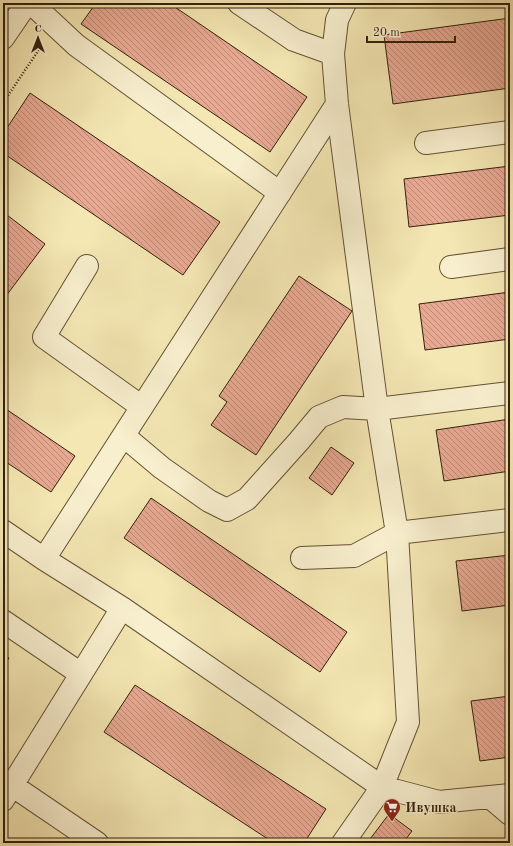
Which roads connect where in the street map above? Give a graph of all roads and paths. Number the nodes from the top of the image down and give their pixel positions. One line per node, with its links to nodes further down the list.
1 (27, 3): 6 (street)
2 (31, 3): 5 (street)
3 (239, 3): 7 (street)
4 (345, 3): 7 (street)
5 (55, 26): 8 (path); 12 (street)
6 (3, 38)
7 (333, 54): 9 (street)
8 (3, 103)
9 (337, 104): 12 (street); 18 (street)
10 (510, 132): 11 (street)
11 (426, 143)
12 (280, 193): 17 (street)
13 (510, 259): 15 (street)
14 (87, 266): 17 (street)
15 (451, 267)
16 (510, 392): 18 (street)
17 (142, 407): 19 (street)
18 (377, 409): 19 (street); 22 (street)
19 (124, 436): 24 (street)
20 (510, 520): 22 (street)
21 (3, 531): 24 (street)
22 (396, 533): 23 (street); 28 (street)
23 (302, 558)
24 (44, 559): 25 (street)
25 (122, 608): 27 (street); 28 (street)
26 (3, 621): 27 (street)
27 (81, 674): 29 (street)
28 (382, 787): 30 (street); 33 (street)
29 (8, 793): 32 (street)
30 (500, 796): 31 (street)
31 (510, 814)
32 (96, 843)
33 (343, 843)

